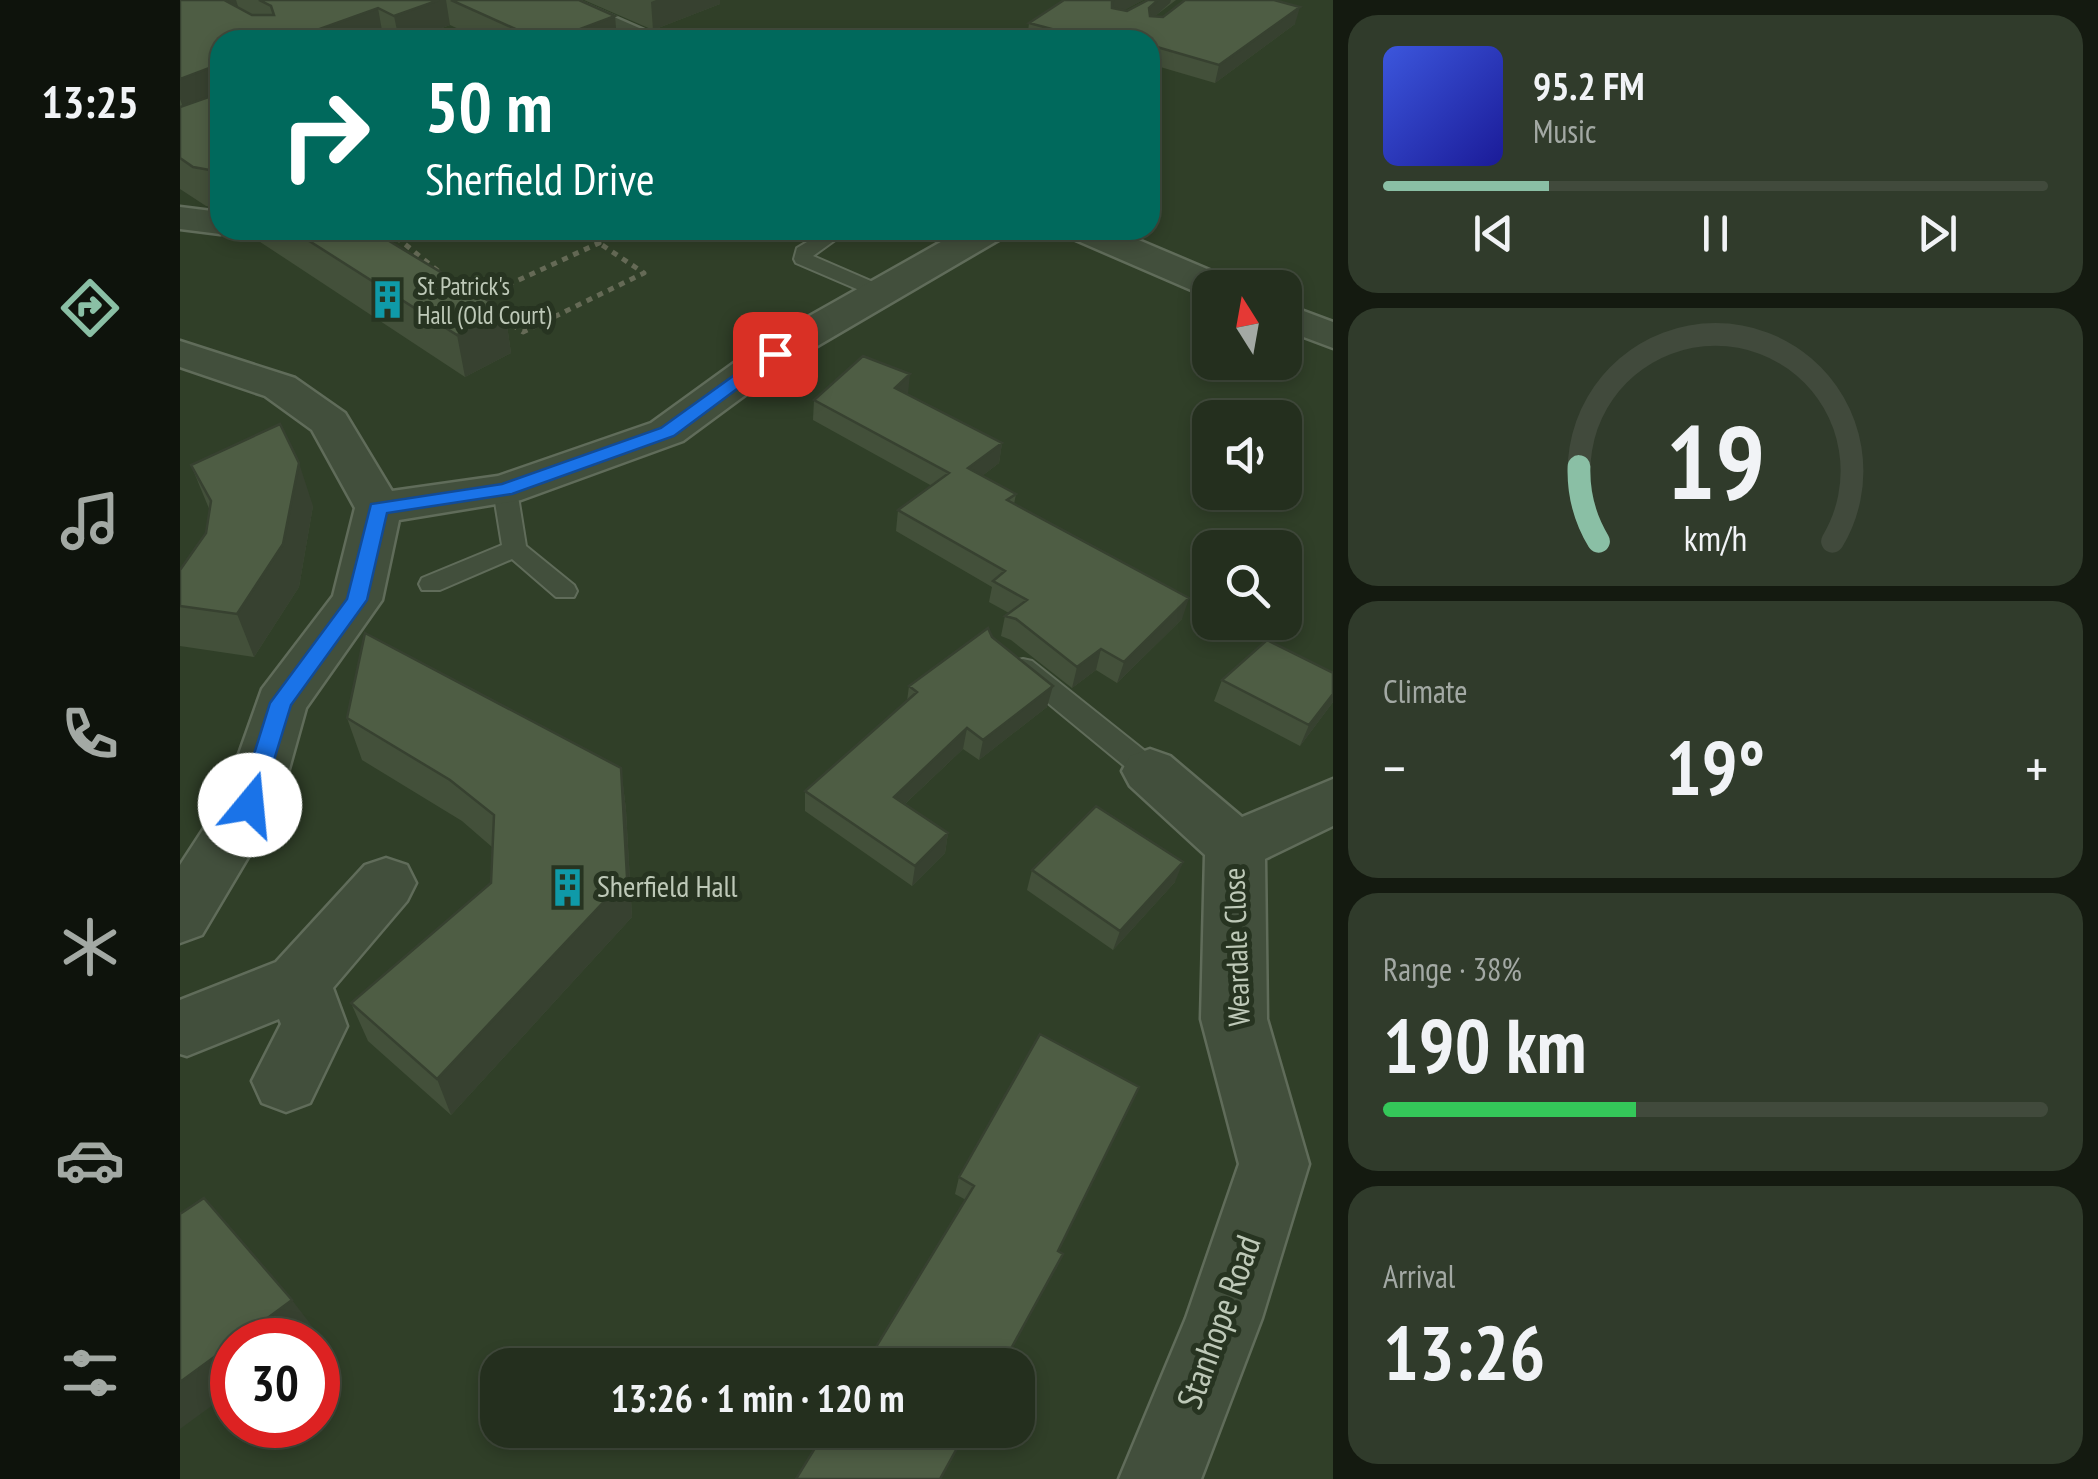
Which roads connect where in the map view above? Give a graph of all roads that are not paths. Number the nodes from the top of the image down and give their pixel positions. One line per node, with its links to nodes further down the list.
1 (551, 0): 2 (street)
2 (619, 30)
3 (180, 218): 4 (street)
4 (210, 222)
5 (824, 240): 9 (lane)
6 (971, 240): 9 (street)
7 (1107, 240): 8 (street)
8 (1192, 276)
9 (880, 292): 13 (street)
10 (1302, 323): 11 (street)
11 (1333, 336)
12 (180, 353): 14 (street)
13 (505, 490): 14 (street); 15 (lane)
14 (378, 508): 23 (street)
15 (515, 549): 16 (lane); 17 (lane)
16 (432, 584)
17 (565, 590)
18 (1000, 649): 19 (lane)
19 (1150, 771): 21 (street, Weardale Close)
20 (1333, 801): 21 (street, Weardale Close)
21 (1234, 846): 27 (street, Weardale Close)
22 (386, 883): 24 (street)
23 (180, 916)
24 (299, 982): 25 (street); 26 (street)
25 (182, 1021)
26 (286, 1081)
27 (1274, 1164): 28 (street, Stanhope Road)
28 (1160, 1479)

